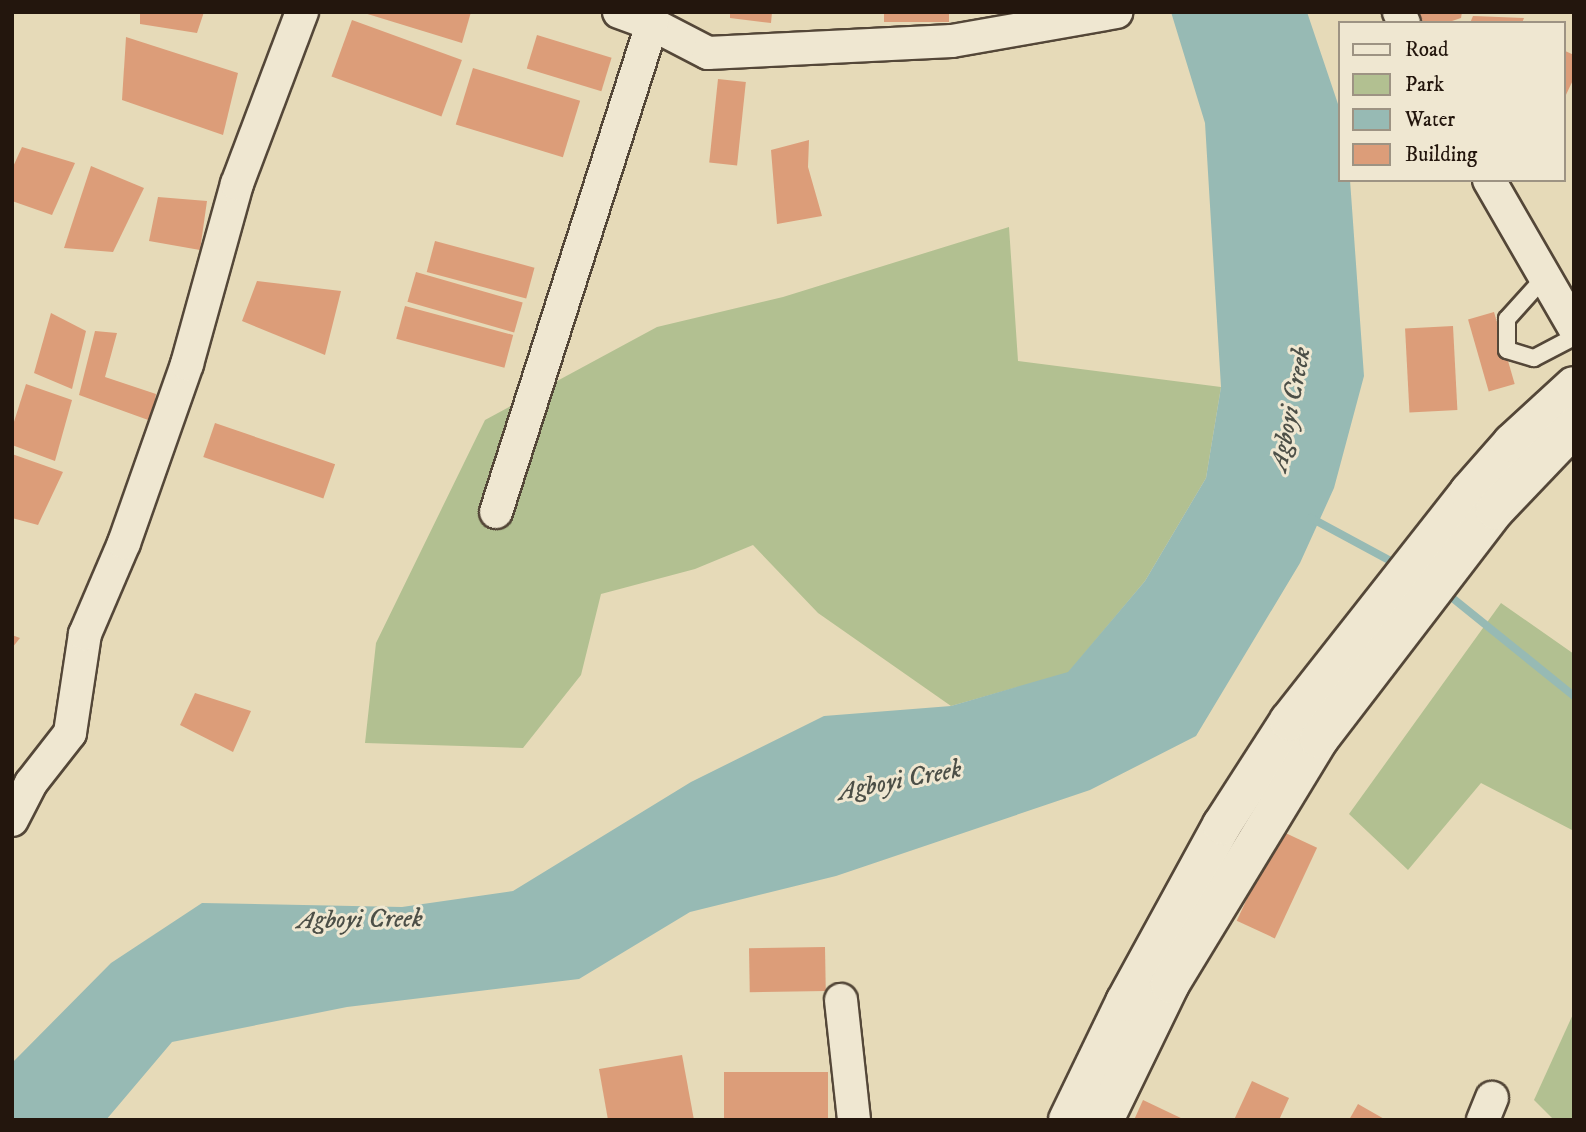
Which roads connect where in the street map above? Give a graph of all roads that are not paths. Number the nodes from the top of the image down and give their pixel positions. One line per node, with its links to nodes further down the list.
1 (302, 12): 13 (street)
2 (619, 12): 4 (street)
3 (1116, 12): 4 (street)
4 (652, 24): 12 (street)
5 (1490, 182): 6 (street)
6 (1543, 279): 7 (street); 8 (lane)
7 (1574, 327)
8 (1574, 337)
9 (1574, 386): 11 (street)
10 (1574, 427): 11 (street)
11 (1524, 453): 14 (street)
12 (496, 512)
13 (12, 820)
14 (1238, 833): 17 (street); 18 (street)
15 (841, 1000): 16 (street)
16 (854, 1120)
17 (1068, 1120)
18 (1104, 1120)

